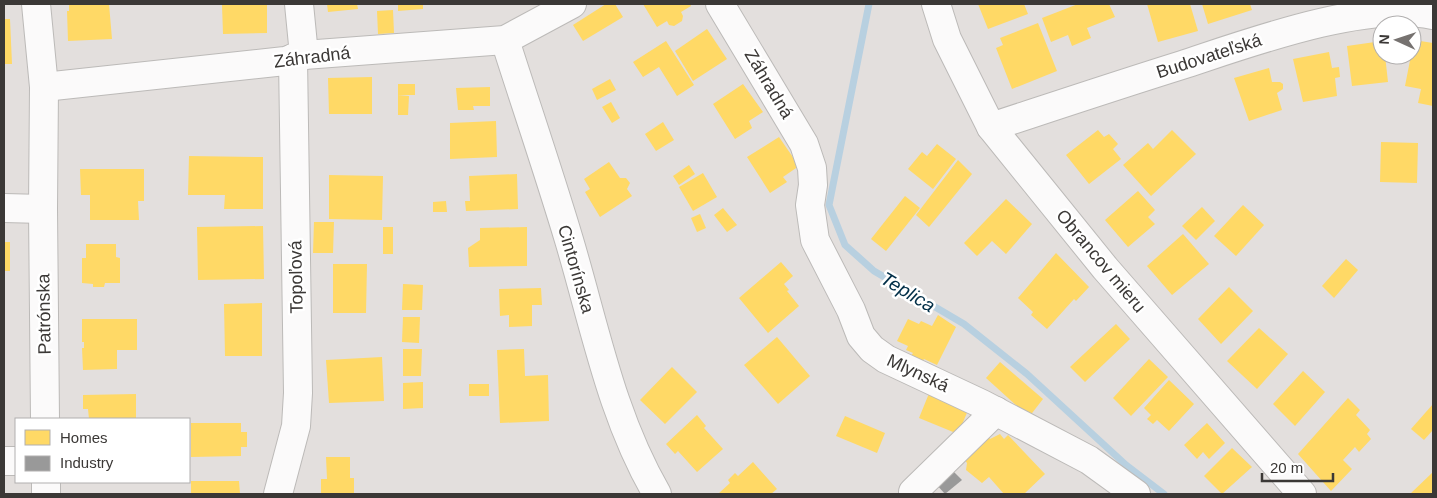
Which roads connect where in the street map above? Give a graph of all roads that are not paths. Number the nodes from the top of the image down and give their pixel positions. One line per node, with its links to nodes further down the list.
1 (36, 4): 9 (street, Patrónska)
2 (299, 4): 8 (street, Topoľová)
3 (572, 4): 7 (street, Záhradná)
4 (720, 4): 11 (street, Záhradná)
5 (936, 4): 10 (street, Obrancov mieru)
6 (1433, 16): 10 (street, Budovateľská)
7 (505, 40): 8 (street, Záhradná); 18 (street, Cintorínska)
8 (298, 56): 9 (street, Záhradná); 17 (street, Topoľová)
9 (44, 87): 13 (street, Patrónska)
10 (991, 126): 20 (street, Obrancov mieru)
11 (812, 168): 14 (street, Mlynská)
12 (4, 208): 13 (street)
13 (43, 208): 15 (street, Patrónska)
14 (996, 411): 16 (street); 19 (street, Mlynská)
15 (45, 418)
16 (913, 492)
17 (278, 494)
18 (657, 494)
19 (1136, 494)
20 (1302, 494)

